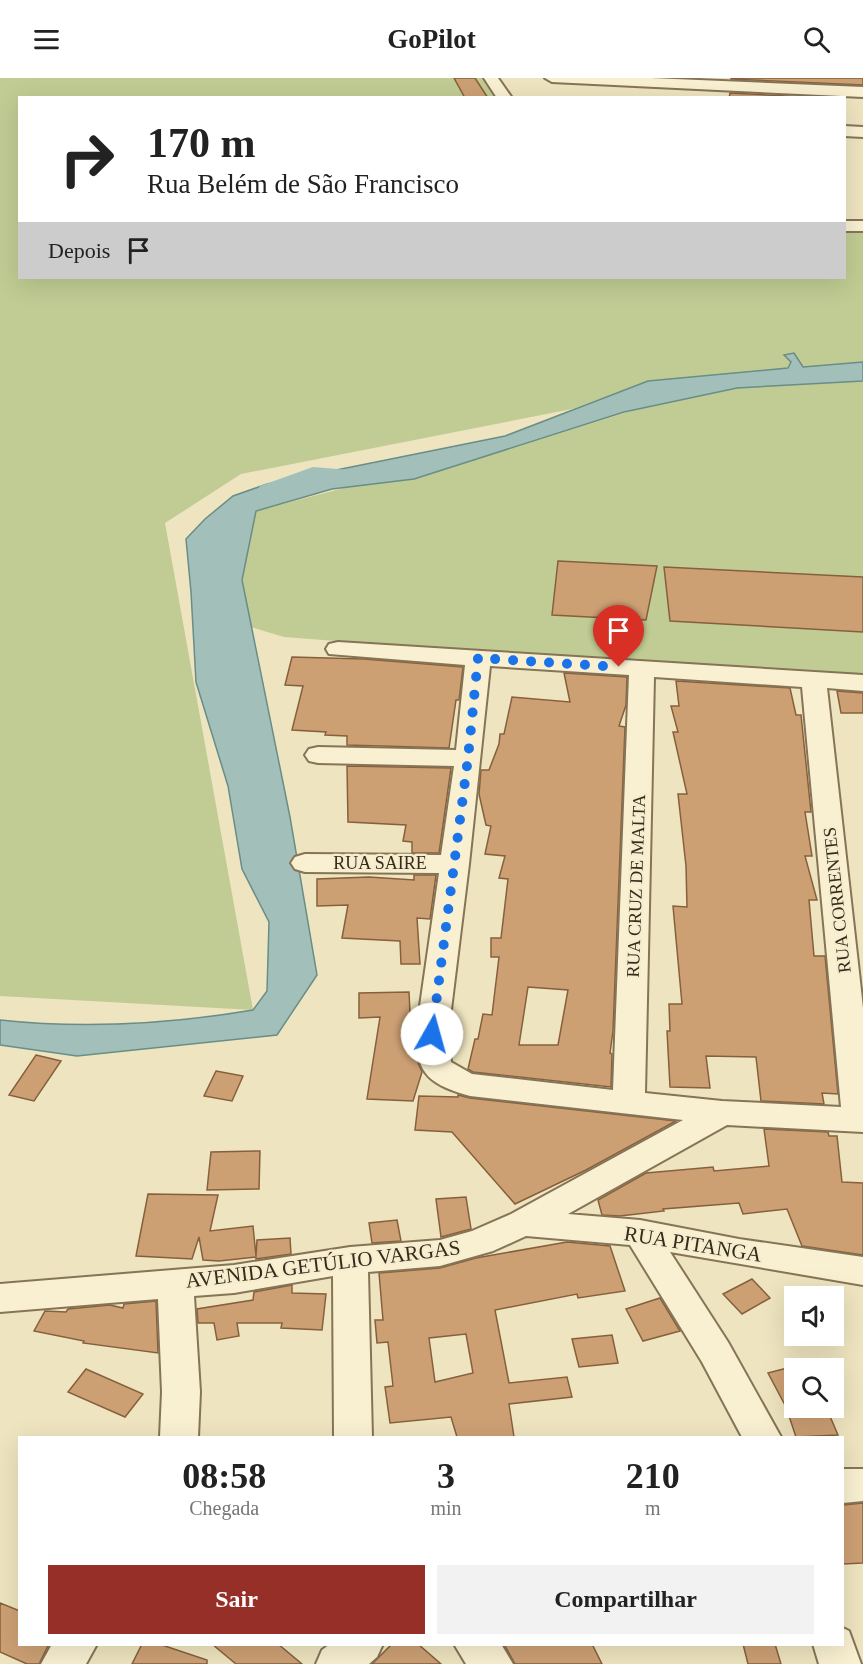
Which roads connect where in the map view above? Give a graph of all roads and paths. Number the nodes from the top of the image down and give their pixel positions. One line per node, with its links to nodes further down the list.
1 (491, 78): 5 (street)
2 (552, 78): 4 (street)
3 (863, 92): 4 (street)
4 (774, 93)
5 (504, 96)
6 (846, 131): 7 (street)
7 (863, 132)
8 (846, 226): 9 (street)
9 (863, 226)
10 (338, 649): 11 (street)
11 (478, 658): 12 (street); 16 (street)
12 (642, 669): 13 (street); 19 (street, RUA CRUZ DE MALTA)
13 (814, 681): 14 (street); 21 (street, RUA CORRENTES)
14 (863, 683)
15 (318, 755): 16 (street)
16 (468, 758): 18 (street)
17 (305, 863): 18 (street, RUA SAIRE)
18 (455, 864): 19 (street)
19 (629, 1102): 20 (street)
20 (722, 1113): 21 (street); 22 (street, AVENIDA GETÚLIO VARGAS)
21 (861, 1120)
22 (523, 1223): 23 (street, RUA PITANGA); 24 (street, AVENIDA GETÚLIO VARGAS)
23 (640, 1233): 25 (street, RUA PITANGA); 30 (street)
24 (350, 1260): 26 (street, AVENIDA GETÚLIO VARGAS); 29 (street)
25 (863, 1270)
26 (176, 1283): 27 (street, AVENIDA GETÚLIO VARGAS); 28 (street)
27 (0, 1298)
28 (179, 1436)
29 (353, 1436)
30 (761, 1436)
31 (863, 1485): 32 (street)
32 (844, 1486)
33 (75, 1646): 37 (street)
34 (360, 1646): 38 (street)
35 (477, 1646): 39 (street)
36 (835, 1646): 40 (street)
37 (62, 1664)
38 (337, 1664)
39 (492, 1664)
40 (840, 1664)

